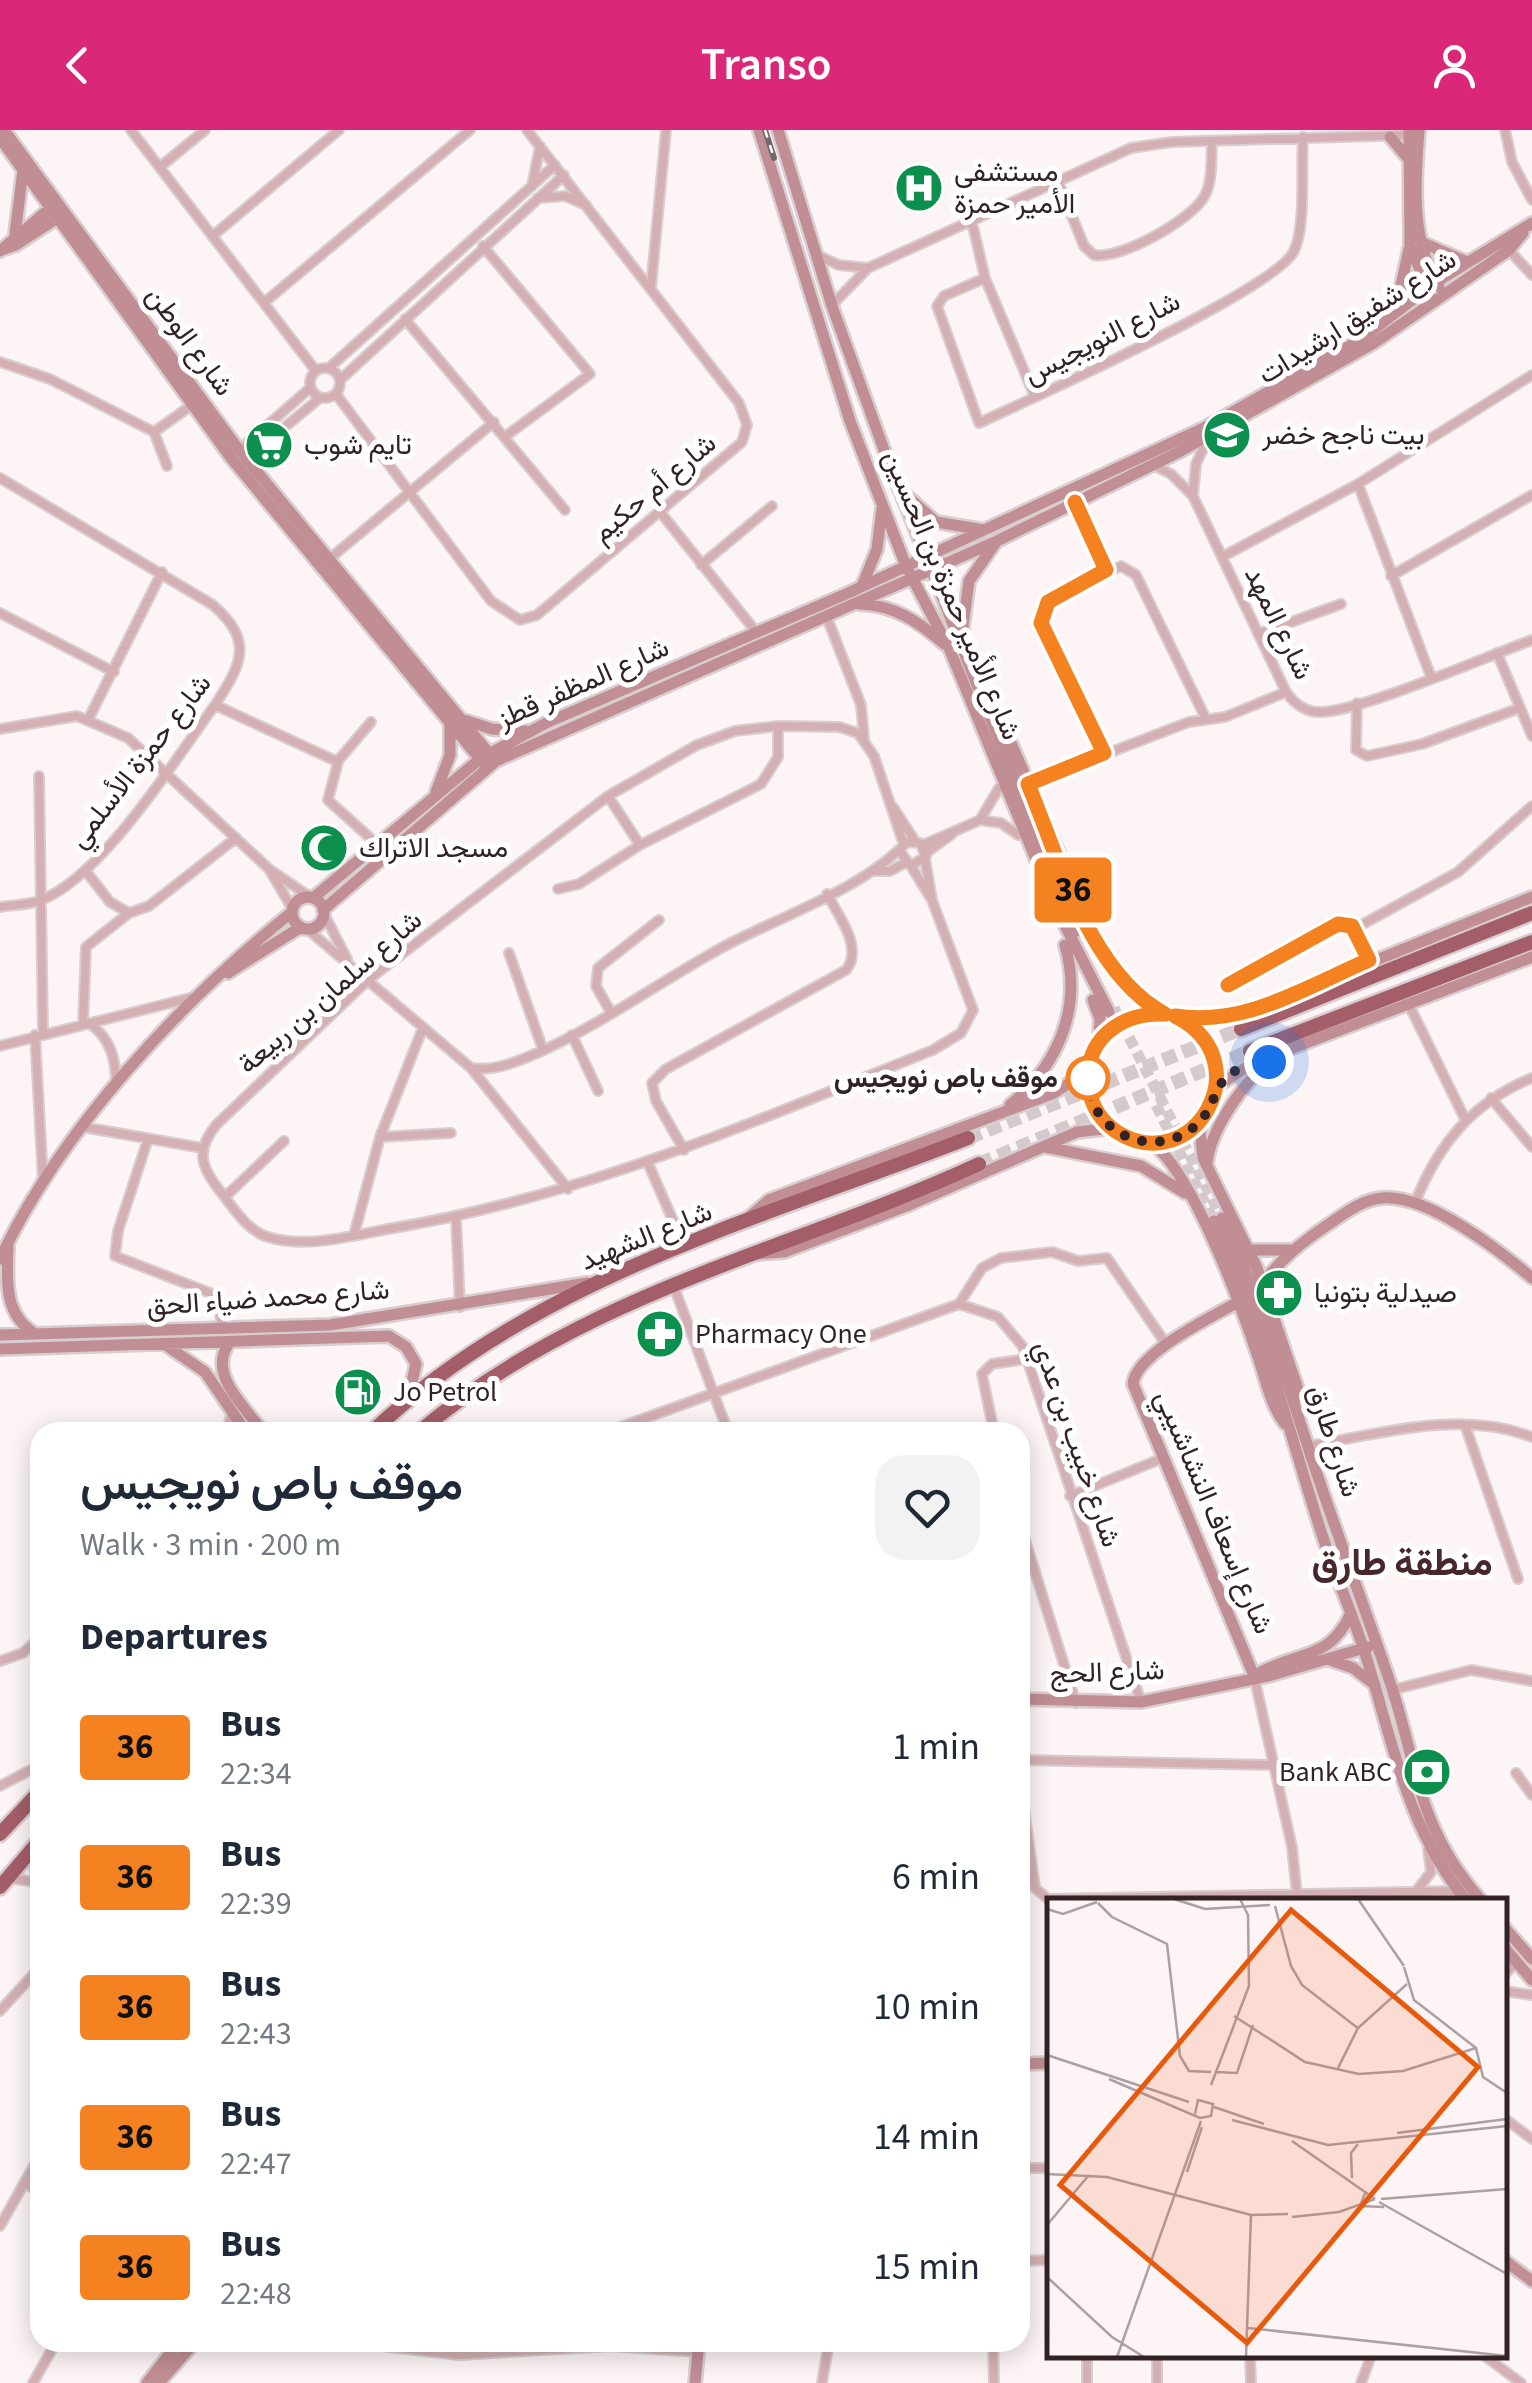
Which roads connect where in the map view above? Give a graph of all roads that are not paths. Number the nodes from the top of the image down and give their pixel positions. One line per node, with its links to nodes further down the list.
1 (4, 130): 29 (street, شارع الوطن)
2 (130, 130): 21 (street)
3 (205, 130): 21 (street)
4 (339, 130): 34 (street)
5 (470, 130): 48 (street)
6 (528, 130): 18 (street, شارع أم حكيم)
7 (666, 130): 46 (street)
8 (759, 130): 76 (street, شارع الأمير حمزة بن الحسين)
9 (778, 130): 40 (street, شارع الأمير حمزة بن الحسين)
10 (1366, 130): 13 (street)
11 (1505, 130): 27 (street)
12 (1414, 132): 15 (street); 19 (street); 35 (street)
13 (1352, 134): 14 (street); 15 (street)
14 (1302, 136): 17 (street); 59 (street, شارع النويجيس)
15 (1390, 137): 19 (street)
16 (0, 138): 22 (street, شارع الوطن)
17 (1212, 142): 24 (street); 24 (street)
18 (540, 146): 20 (street, شارع أم حكيم); 25 (street)
19 (1408, 160): 35 (street)
20 (556, 166): 23 (street, شارع أم حكيم); 25 (street)
21 (160, 167): 34 (street)
22 (24, 170): 29 (street, شارع الوطن); 33 (street)
23 (564, 175): 26 (street); 28 (street, شارع أم حكيم)
24 (1057, 179): 30 (street)
25 (532, 186): 53 (street)
26 (538, 198): 28 (street); 37 (street)
27 (1532, 200)
28 (590, 207): 46 (street, شارع أم حكيم)
29 (57, 211): 32 (street); 33 (street); 36 (street, شارع الوطن); 66 (street, شارع الوطن)
30 (972, 222): 42 (street); 44 (street)
31 (1530, 224): 39 (street, شارع شفيق ارشيدات); 41 (street, شارع شفيق ارشيدات)
32 (36, 233): 36 (street); 38 (street)
33 (15, 234): 38 (street)
34 (214, 234): 48 (street)
35 (1415, 244): 41 (street); 45 (street); 51 (street)
36 (75, 246): 61 (street, شارع الوطن)
37 (483, 246): 50 (street); 65 (street)
38 (1, 250)
39 (1509, 250): 43 (street); 47 (street, شارع شفيق ارشيدات)
40 (817, 255): 42 (street); 49 (street, شارع الأمير حمزة بن الحسين)
41 (1467, 262): 45 (street, شارع شفيق ارشيدات)
42 (868, 268): 49 (street)
43 (1532, 275)
44 (986, 278): 59 (street); 59 (street, شارع النويجيس)
45 (1431, 285): 47 (street); 51 (street, شارع شفيق ارشيدات)
46 (650, 286): 79 (street, شارع أم حكيم)
47 (1439, 298): 63 (street, شارع شفيق ارشيدات)
48 (265, 302): 54 (street)
49 (832, 306): 70 (street, شارع الأمير حمزة بن الحسين)
50 (405, 318): 56 (street); 62 (street)
51 (1385, 323): 63 (street, شارع شفيق ارشيدات)
52 (0, 362): 64 (street)
53 (329, 368): 54 (street); 56 (street)
54 (316, 370): 57 (street)
55 (1532, 375): 71 (street)
56 (340, 380): 58 (street)
57 (310, 388): 60 (street); 66 (street)
58 (336, 394): 60 (street); 72 (street, شارع أم حكيم)
59 (1035, 397)
60 (320, 398): 66 (street)
61 (192, 405): 64 (street); 66 (street, شارع الوطن)
62 (494, 422): 65 (street); 72 (street)
63 (1208, 431): 67 (street, شارع شفيق ارشيدات); 74 (street); 80 (street, شارع شفيق ارشيدات)
64 (154, 432): 68 (street)
65 (506, 436): 78 (street)
66 (238, 458): 83 (street, شارع الوطن); 110 (street, شارع الوطن)
67 (1152, 465): 74 (street, شارع المهد); 75 (street, شارع شفيق ارشيدات)
68 (166, 466)
69 (0, 478): 88 (street, شارع حمزة الأسلمي)
70 (896, 479): 80 (street); 84 (street, شارع الأمير حمزة بن الحسين)
71 (1358, 484): 82 (street); 89 (street)
72 (407, 492): 79 (street, شارع أم حكيم); 83 (street)
73 (1532, 495): 89 (street)
74 (1193, 496): 82 (street, شارع المهد)
75 (1075, 502): 81 (street, شارع شفيق ارشيدات); 86 (street)
76 (882, 504): 87 (street, شارع الأمير حمزة بن الحسين); 90 (street)
77 (772, 506): 85 (street)
78 (565, 510)
79 (661, 513): 85 (street)
80 (984, 530): 84 (street, شارع شفيق ارشيدات)
81 (996, 540): 84 (street, شارع شفيق ارشيدات); 98 (street)
82 (1222, 557): 96 (street, شارع المهد)
83 (328, 560): 110 (street, شارع الوطن)
84 (929, 562): 87 (street); 98 (street, شارع الأمير حمزة بن الحسين)
85 (701, 565): 95 (street)
86 (1106, 570): 109 (street); 117 (street)
87 (908, 571): 90 (street, شارع المظفر قطز); 91 (street, شارع المظفر قطز); 99 (street, شارع الأمير حمزة بن الحسين)
88 (162, 572): 101 (street); 105 (street, شارع حمزة الأسلمي)
89 (1390, 576): 102 (street)
90 (862, 586): 95 (street, شارع المظفر قطز)
91 (855, 604): 94 (street, شارع المظفر قطز); 99 (street)
92 (1341, 604): 96 (street)
93 (0, 614): 101 (street)
94 (826, 615): 116 (street); 118 (street, شارع المظفر قطز)
95 (757, 633): 114 (street, شارع المظفر قطز)
96 (1258, 634): 103 (street, شارع المهد)
97 (1532, 640): 100 (street, شارع المهد)
98 (962, 643): 106 (street, شارع الأمير حمزة بن الحسين)
99 (949, 648): 106 (street, شارع الأمير حمزة بن الحسين)
100 (1496, 653): 102 (street, شارع المهد); 107 (street)
101 (114, 672): 108 (street)
102 (1431, 677): 104 (street, شارع المهد)
103 (1286, 692): 104 (street, شارع المهد); 109 (street)
104 (1357, 703): 107 (street)
105 (215, 704): 119 (street); 120 (street, شارع حمزة الأسلمي)
106 (981, 708): 122 (street); 123 (street); 164 (street, شارع الأمير حمزة بن الحسين)
107 (1520, 708): 115 (street)
108 (88, 718): 113 (street); 120 (street)
109 (1206, 719): 117 (street)
110 (455, 720): 114 (street); 118 (street, شارع الوطن); 124 (street)
111 (371, 722): 119 (street)
112 (778, 726): 116 (street, شارع سلمان بن ربيعة); 125 (street, شارع سلمان بن ربيعة); 131 (street)
113 (0, 729)
114 (530, 731): 118 (street, شارع المظفر قطز)
115 (1532, 736)
116 (864, 738): 126 (street)
117 (1104, 753): 122 (street)
118 (488, 760): 124 (street, شارع المظفر قطز); 147 (street, شارع المظفر قطز)
119 (337, 762): 132 (street)
120 (166, 771): 130 (street); 136 (street, شارع حمزة الأسلمي)
121 (39, 776): 144 (street)
122 (1028, 784): 166 (street)
123 (999, 788): 128 (street); 129 (street)
124 (434, 796): 132 (street, شارع المظفر قطز)
125 (608, 796): 131 (street); 160 (street, شارع سلمان بن ربيعة)
126 (892, 806): 133 (street); 134 (street)
127 (1532, 806): 152 (street)
128 (980, 820): 129 (street); 134 (street)
129 (1018, 835): 154 (street)
130 (236, 838): 137 (street); 148 (street)
131 (640, 845): 139 (street)
132 (378, 846): 141 (street, شارع المظفر قطز)
133 (902, 849): 134 (street); 135 (street); 138 (street)
134 (922, 850): 135 (street); 143 (street)
135 (908, 865): 138 (street); 143 (street)
136 (84, 870): 144 (street, شارع حمزة الأسلمي); 148 (street)
137 (269, 870): 141 (street); 146 (street)
138 (874, 871): 140 (street)
139 (558, 889)
140 (827, 894): 165 (street); 198 (street)
141 (312, 897): 146 (street); 147 (street)
142 (1532, 897): 158 (street)
143 (932, 900): 198 (street)
144 (38, 901): 145 (street, شارع حمزة الأسلمي); 170 (street)
145 (0, 907)
146 (292, 910): 151 (street); 159 (street)
147 (324, 912): 151 (street); 157 (street)
148 (128, 913): 167 (street)
149 (1532, 913): 168 (highway)
150 (659, 920): 165 (street)
151 (304, 928): 157 (street); 159 (street)
152 (1354, 930): 158 (street); 161 (street)
153 (1532, 942): 175 (highway)
154 (1065, 945): 172 (street); 184 (street)
155 (510, 953): 174 (street)
156 (1532, 957): 163 (street)
157 (347, 959): 160 (street)
158 (1369, 960): 166 (street)
159 (224, 975): 162 (street)
160 (368, 980): 169 (street); 197 (street, شارع سلمان بن ربيعة)
161 (1228, 985)
162 (201, 995): 167 (street); 180 (street)
163 (1410, 1007): 176 (street); 185 (street)
164 (1111, 1010)
165 (610, 1012): 171 (street)
166 (1170, 1015): 172 (street); 181 (street)
167 (86, 1023): 170 (street); 180 (street)
168 (1241, 1029)
169 (422, 1030): 177 (street); 190 (street)
170 (39, 1034): 173 (street); 202 (street)
171 (572, 1035): 174 (street); 182 (street)
172 (1098, 1041): 178 (street)
173 (0, 1046)
174 (543, 1050): 177 (street)
175 (1250, 1052)
176 (1283, 1052): 181 (street); 201 (street)
177 (471, 1068): 204 (street)
178 (1088, 1072): 184 (street); 188 (street)
179 (1532, 1078): 183 (street)
180 (116, 1086): 187 (street)
181 (1216, 1088): 186 (street)
182 (598, 1091)
183 (1491, 1098): 185 (street); 196 (street)
184 (1004, 1110): 210 (street)
185 (1465, 1119): 207 (street)
186 (1199, 1122): 194 (street); 201 (street)
187 (84, 1128): 192 (street); 202 (street)
188 (1112, 1128): 194 (street); 195 (street)
189 (451, 1133): 190 (street)
190 (380, 1138): 211 (street)
191 (968, 1138): 210 (highway, شارع الشهيد)
192 (148, 1139): 197 (street); 226 (street)
193 (284, 1141): 205 (street)
194 (1151, 1142): 203 (street)
195 (1044, 1147): 206 (street); 216 (street)
196 (1532, 1147)
197 (202, 1148): 205 (street)
198 (684, 1150): 199 (street)
199 (648, 1163): 204 (street); 212 (street)
200 (979, 1164): 216 (highway, شارع الشهيد)
201 (1209, 1172): 203 (street); 214 (street)
202 (43, 1184): 213 (street)
203 (1184, 1184): 206 (street)
204 (568, 1189): 208 (street)
205 (225, 1197): 211 (street)
206 (1190, 1198): 222 (street)
207 (1415, 1203): 215 (street); 218 (street)
208 (456, 1218): 211 (street); 224 (street)
209 (1218, 1219): 247 (street, شارع طارق)
210 (743, 1224): 212 (highway, شارع الشهيد)
211 (354, 1235)
212 (684, 1246): 219 (highway, شارع الشهيد)
213 (4, 1247): 217 (street); 228 (street)
214 (1250, 1250): 215 (street); 220 (street)
215 (1290, 1250): 220 (street)
216 (751, 1253): 221 (highway, شارع الشهيد)
217 (0, 1259)
218 (1531, 1275)
219 (596, 1281): 224 (street, شارع محمد ضياء الحق); 236 (highway, شارع الشهيد)
220 (1263, 1283): 247 (street)
221 (674, 1284): 235 (street); 242 (highway, شارع الشهيد)
222 (1238, 1302): 232 (street, شارع إسعاف النشاشيبي); 247 (street)
223 (958, 1304): 232 (street); 234 (street, شارع خبيب بن عدي); 235 (street)
224 (460, 1306): 225 (street, شارع محمد ضياء الحق)
225 (330, 1325): 226 (street, شارع محمد ضياء الحق); 229 (street)
226 (222, 1329): 228 (street, شارع محمد ضياء الحق)
227 (0, 1335): 228 (street, شارع محمد ضياء الحق)
228 (36, 1341): 230 (street, شارع محمد ضياء الحق); 233 (street, شارع محمد ضياء الحق)
229 (330, 1342): 231 (street, شارع محمد ضياء الحق); 236 (street, شارع محمد ضياء الحق)
230 (158, 1343): 231 (street, شارع محمد ضياء الحق); 237 (street)
231 (228, 1344): 240 (street)
232 (1166, 1344): 250 (street, شارع إسعاف النشاشيبي)
233 (0, 1349)
234 (1026, 1359): 245 (street); 251 (street, شارع خبيب بن عدي)
235 (714, 1394): 243 (street); 244 (street)
236 (408, 1400): 241 (highway, شارع الشهيد)
237 (232, 1410): 238 (street); 239 (street)
238 (229, 1422)
239 (239, 1422)
240 (257, 1422)
241 (383, 1422)
242 (432, 1422)
243 (636, 1422)
244 (724, 1422)
245 (992, 1422)
246 (1466, 1425): 248 (street); 249 (street); 253 (street)
247 (1296, 1426): 249 (street, شارع طارق); 254 (street, شارع طارق)
248 (1532, 1437)
249 (1308, 1446): 256 (street, شارع طارق)
250 (1163, 1458): 251 (street); 259 (street, شارع إسعاف النشاشيبي)
251 (1070, 1496): 264 (street, شارع خبيب بن عدي)
252 (1030, 1558): 265 (street)
253 (1518, 1579)
254 (1351, 1613): 256 (street, شارع طارق); 259 (street, شارع الحج)
255 (30, 1646): 258 (street)
256 (1370, 1647): 257 (street, شارع الحج); 261 (street, شارع طارق); 262 (street, شارع طارق)
257 (1327, 1659): 259 (street, شارع الحج); 261 (street)
258 (0, 1662)
259 (1254, 1676): 264 (street, شارع الحج); 267 (street)
260 (1532, 1681): 262 (street)
261 (1375, 1685): 277 (street, شارع طارق)
262 (1392, 1690): 286 (street, شارع طارق)
263 (1030, 1699): 265 (street, شارع الحج)
264 (1142, 1702): 265 (street, شارع الحج)
265 (1076, 1703)
266 (1030, 1760): 267 (street)
267 (1272, 1765): 282 (street)
268 (30, 1770): 270 (street)
269 (1516, 1773): 272 (street)
270 (0, 1786)
271 (30, 1790): 274 (highway)
272 (1532, 1796)
273 (30, 1802): 275 (highway)
274 (0, 1821)
275 (0, 1834)
276 (1030, 1843): 284 (street)
277 (1428, 1846): 281 (street); 283 (street, شارع طارق)
278 (30, 1849): 279 (highway)
279 (3, 1879): 280 (street)
280 (30, 1879)
281 (1414, 1890): 282 (street); 283 (street)
282 (1297, 1895): 285 (street)
283 (1462, 1896)
284 (1047, 1898)
285 (1254, 1898)
286 (1480, 1898)
287 (1507, 1930): 289 (street)
288 (1508, 1952): 291 (street)
289 (1532, 1959)
290 (30, 1979): 294 (street)
291 (1532, 1980)
292 (1507, 1991): 293 (street)
293 (1532, 1995)
294 (0, 2011)
295 (1507, 2120): 296 (street)
296 (1532, 2139)
297 (30, 2174): 298 (street)
298 (25, 2183): 299 (street); 300 (street)
299 (30, 2186)
300 (0, 2226)
301 (1507, 2262): 302 (street)
302 (1532, 2281)
303 (50, 2352): 315 (street)
304 (170, 2352): 316 (street)
305 (186, 2352): 317 (street)
306 (441, 2352): 307 (street)
307 (490, 2352)
308 (699, 2352): 318 (street)
309 (827, 2352): 319 (street)
310 (993, 2352): 320 (street)
311 (1086, 2358): 321 (street)
312 (1250, 2358): 322 (street)
313 (1370, 2358): 323 (street)
314 (1488, 2358): 324 (street)
315 (32, 2383)
316 (147, 2383)
317 (159, 2383)
318 (695, 2383)
319 (822, 2383)
320 (994, 2383)
321 (1087, 2383)
322 (1251, 2383)
323 (1362, 2383)
324 (1521, 2383)

